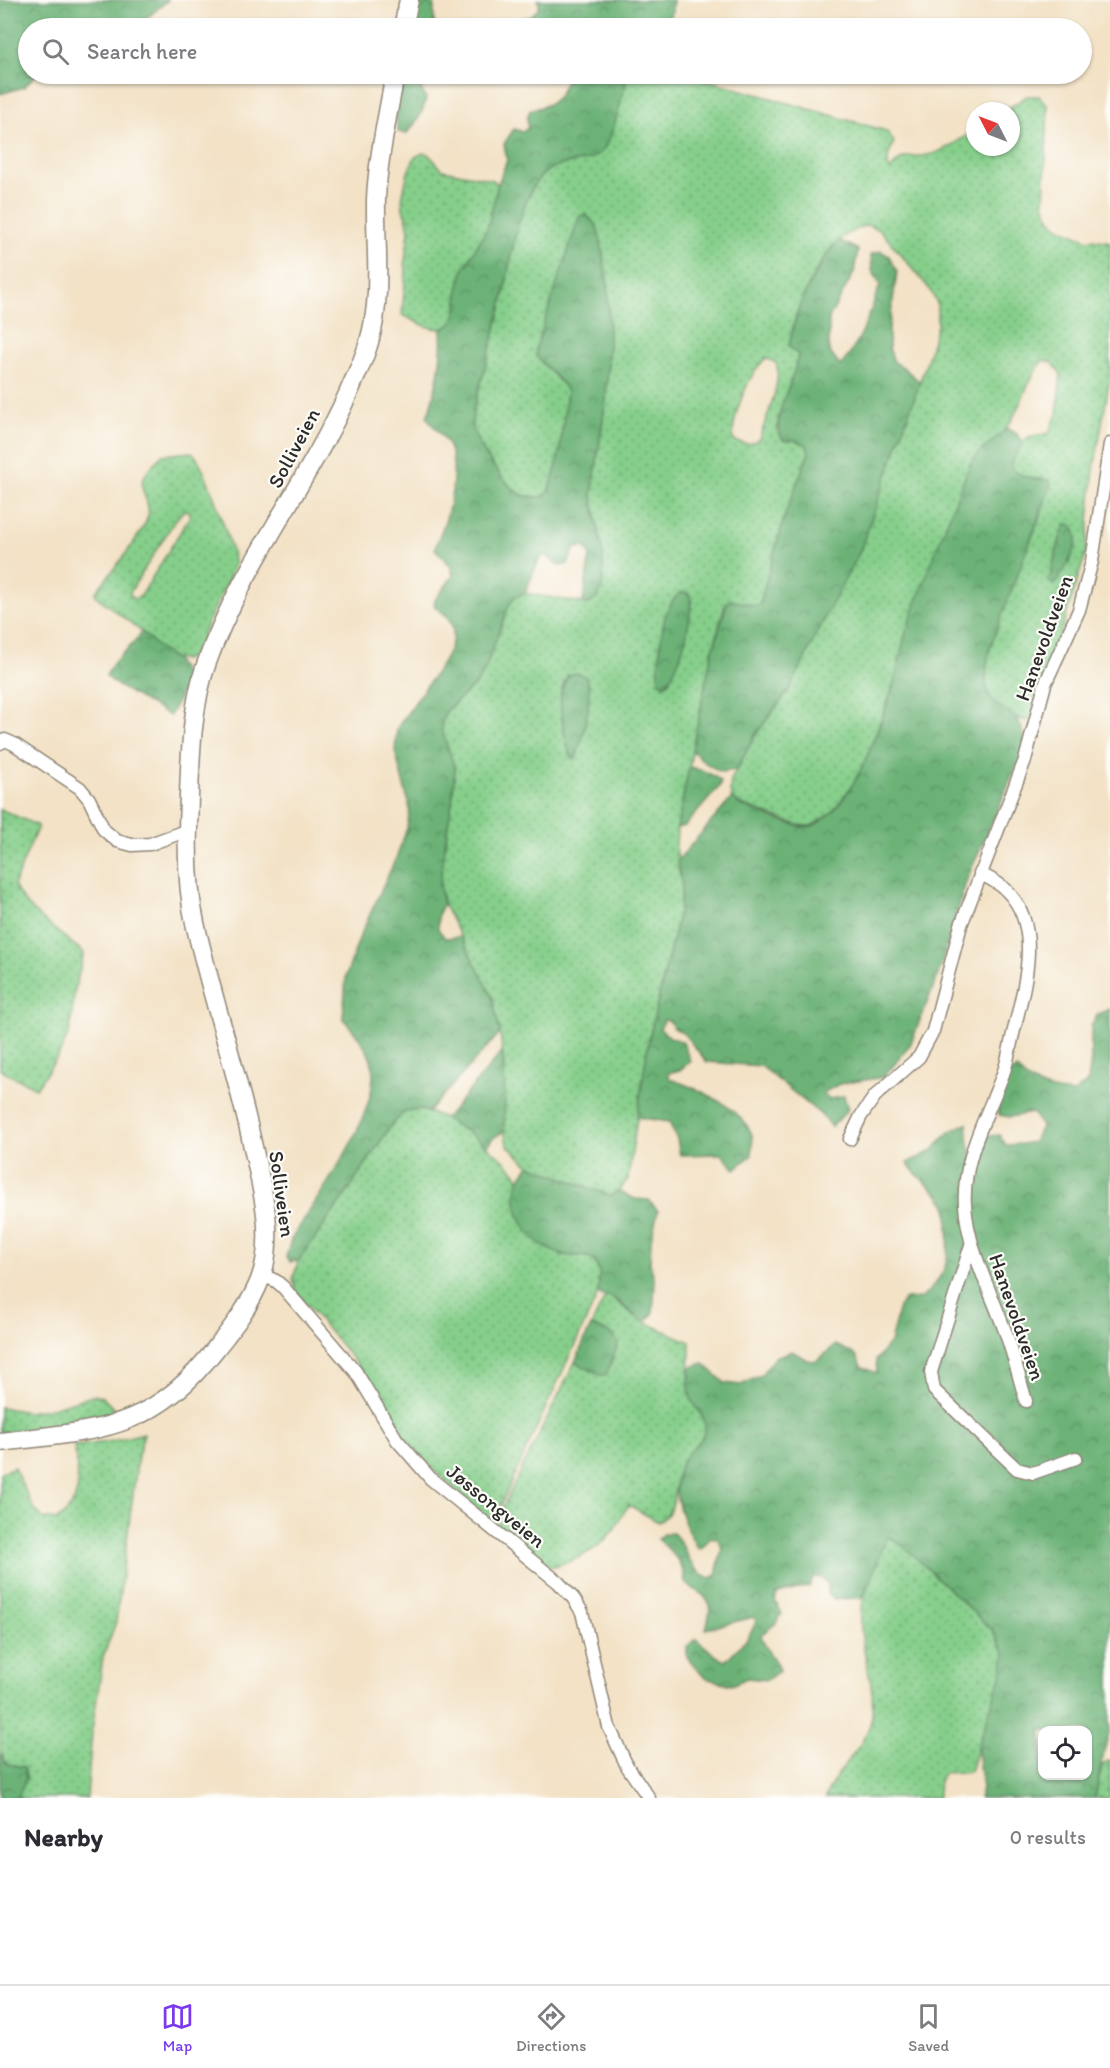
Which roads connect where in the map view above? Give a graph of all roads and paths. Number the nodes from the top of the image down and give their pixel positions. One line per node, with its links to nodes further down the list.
1 (409, 0): 2 (street)
2 (405, 18)
3 (393, 84): 6 (street, Solliveien)
4 (1110, 444): 7 (street, Hanevoldveien)
5 (0, 743): 6 (street)
6 (188, 830): 10 (street, Solliveien)
7 (980, 873): 8 (street, Hanevoldveien); 9 (street, Hanevoldveien)
8 (850, 1139)
9 (971, 1245): 11 (street, Hanevoldveien); 13 (street, Hanevoldveien)
10 (262, 1275): 12 (street, Solliveien); 14 (street, Jøssongveien)
11 (1026, 1401)
12 (0, 1442)
13 (1076, 1458)
14 (649, 1798)

